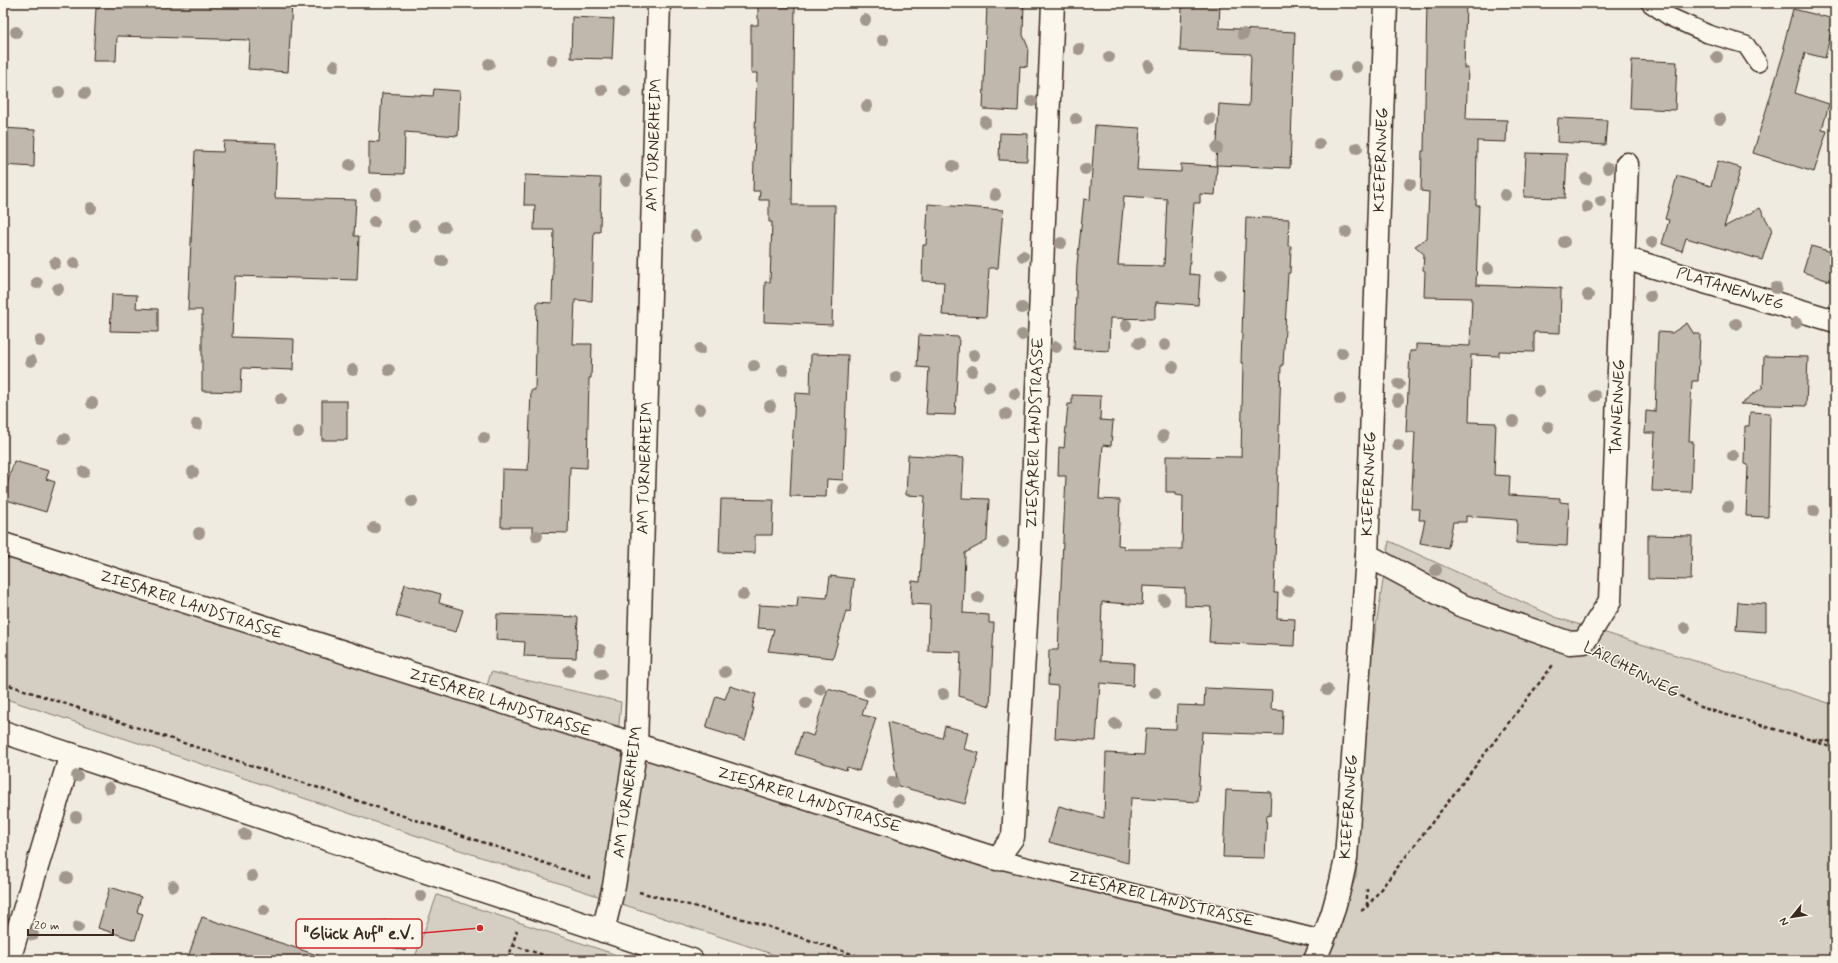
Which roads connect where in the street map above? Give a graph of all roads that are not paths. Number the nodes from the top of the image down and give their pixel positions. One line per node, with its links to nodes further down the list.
1 (658, 3): 13 (street, AM TURNERHEIM)
2 (1053, 3): 15 (street, ZIESARER LANDSTRASSE)
3 (1386, 3): 10 (street, KIEFERNWEG)
4 (1650, 3): 5 (lane)
5 (1758, 62)
6 (1627, 164): 7 (street, TANNENWEG)
7 (1624, 258): 8 (street, PLATANENWEG); 11 (street, TANNENWEG)
8 (1835, 321)
9 (3, 544): 13 (street, ZIESARER LANDSTRASSE)
10 (1367, 555): 11 (street, LÄRCHENWEG); 17 (street, KIEFERNWEG)
11 (1577, 642)
12 (3, 732): 14 (street)
13 (636, 746): 15 (street, ZIESARER LANDSTRASSE); 16 (street, AM TURNERHEIM)
14 (71, 754): 16 (street); 18 (street)
15 (997, 859): 17 (lane, ZIESARER LANDSTRASSE)
16 (603, 931): 19 (street)
17 (1324, 940): 20 (street, KIEFERNWEG)
18 (9, 960)
19 (692, 960)
20 (1315, 960)

